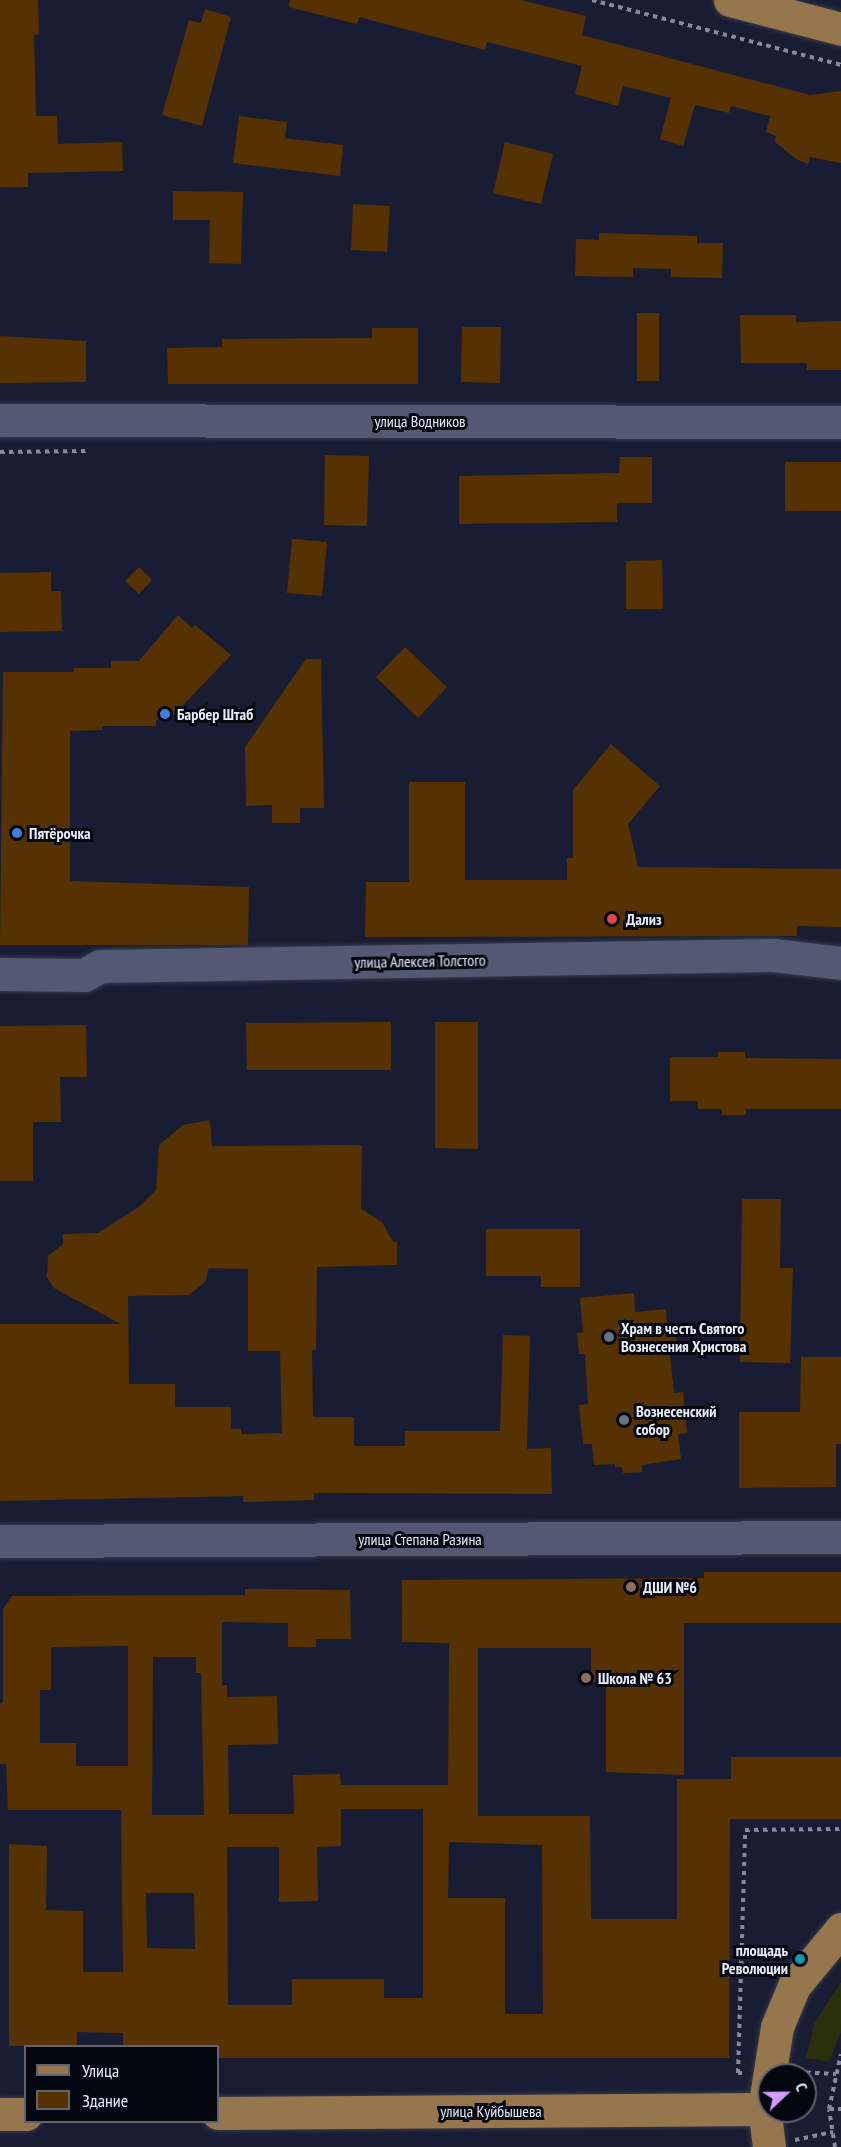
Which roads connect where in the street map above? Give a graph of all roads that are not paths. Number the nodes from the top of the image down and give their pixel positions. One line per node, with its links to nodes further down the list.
1 (730, 0): 2 (main road)
2 (793, 8): 3 (main road)
3 (841, 29)
4 (0, 420): 5 (street, улица Водников)
5 (841, 422)
6 (831, 963): 7 (street, улица Алексея Толстого)
7 (0, 974)
8 (841, 1537): 9 (street, улица Степана Разина)
9 (0, 1541)
10 (841, 1929): 11 (main road)
11 (771, 2063)
12 (757, 2109): 13 (main road, улица Куйбышева)
13 (219, 2113)
14 (0, 2114): 15 (main road)
15 (24, 2114)
16 (765, 2123): 17 (main road)
17 (768, 2147)

